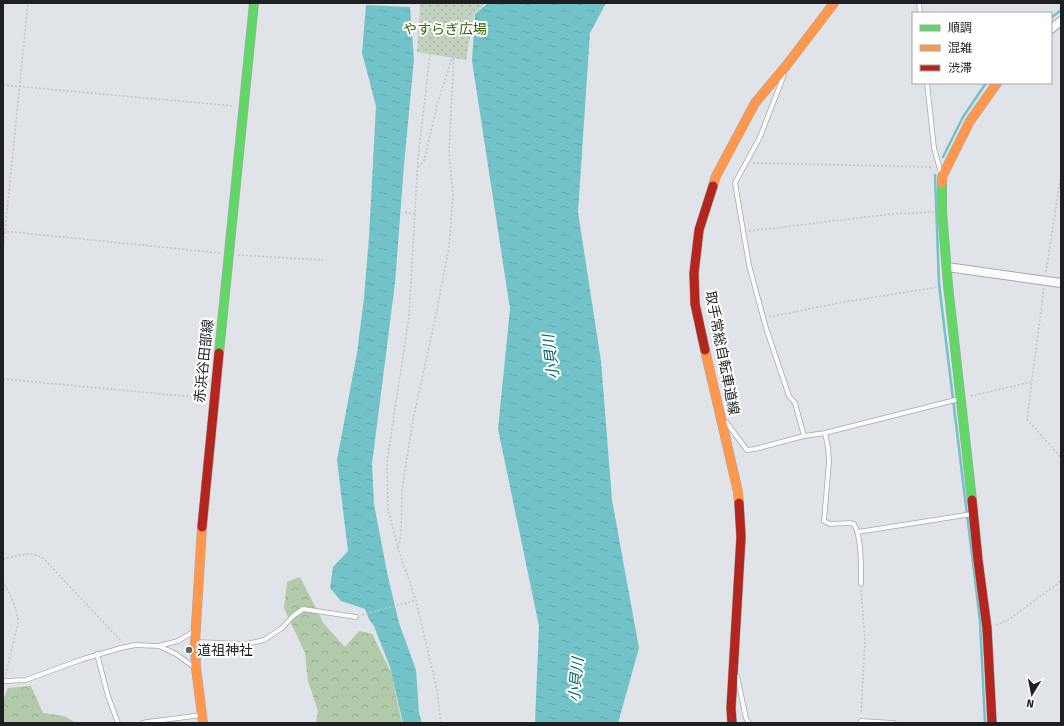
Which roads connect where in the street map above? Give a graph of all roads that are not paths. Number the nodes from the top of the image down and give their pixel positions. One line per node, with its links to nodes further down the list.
1 (254, 3): 19 (street, 赤浜谷田部線)
2 (834, 3): 5 (street, 取手常総自転車道線)
3 (1061, 21): 4 (street)
4 (1052, 28)
5 (786, 66): 12 (street, 取手常総自転車道線); 14 (lane)
6 (927, 84): 8 (lane)
7 (996, 84): 8 (street)
8 (942, 177): 9 (street)
9 (947, 267): 10 (street); 11 (street)
10 (1061, 283)
11 (962, 399): 13 (lane); 15 (street)
12 (720, 414): 14 (lane); 23 (street, 取手常総自転車道線)
13 (825, 433): 14 (lane); 16 (lane)
14 (804, 436)
15 (974, 514): 16 (lane); 33 (street)
16 (858, 532): 17 (lane)
17 (861, 584)
18 (356, 617): 20 (lane)
19 (196, 630): 20 (street, 赤浜谷田部線); 21 (lane)
20 (195, 642): 24 (street, 赤浜谷田部線)
21 (159, 646): 22 (lane); 24 (lane)
22 (97, 654): 25 (lane); 28 (lane)
23 (734, 660): 30 (street, 取手常総自転車道線); 31 (lane)
24 (196, 668): 26 (street, 赤浜谷田部線)
25 (5, 681)
26 (203, 719): 29 (lane)
27 (861, 722): 32 (lane)
28 (118, 723)
29 (143, 723)
30 (732, 723)
31 (748, 723)
32 (894, 723)
33 (992, 723)

